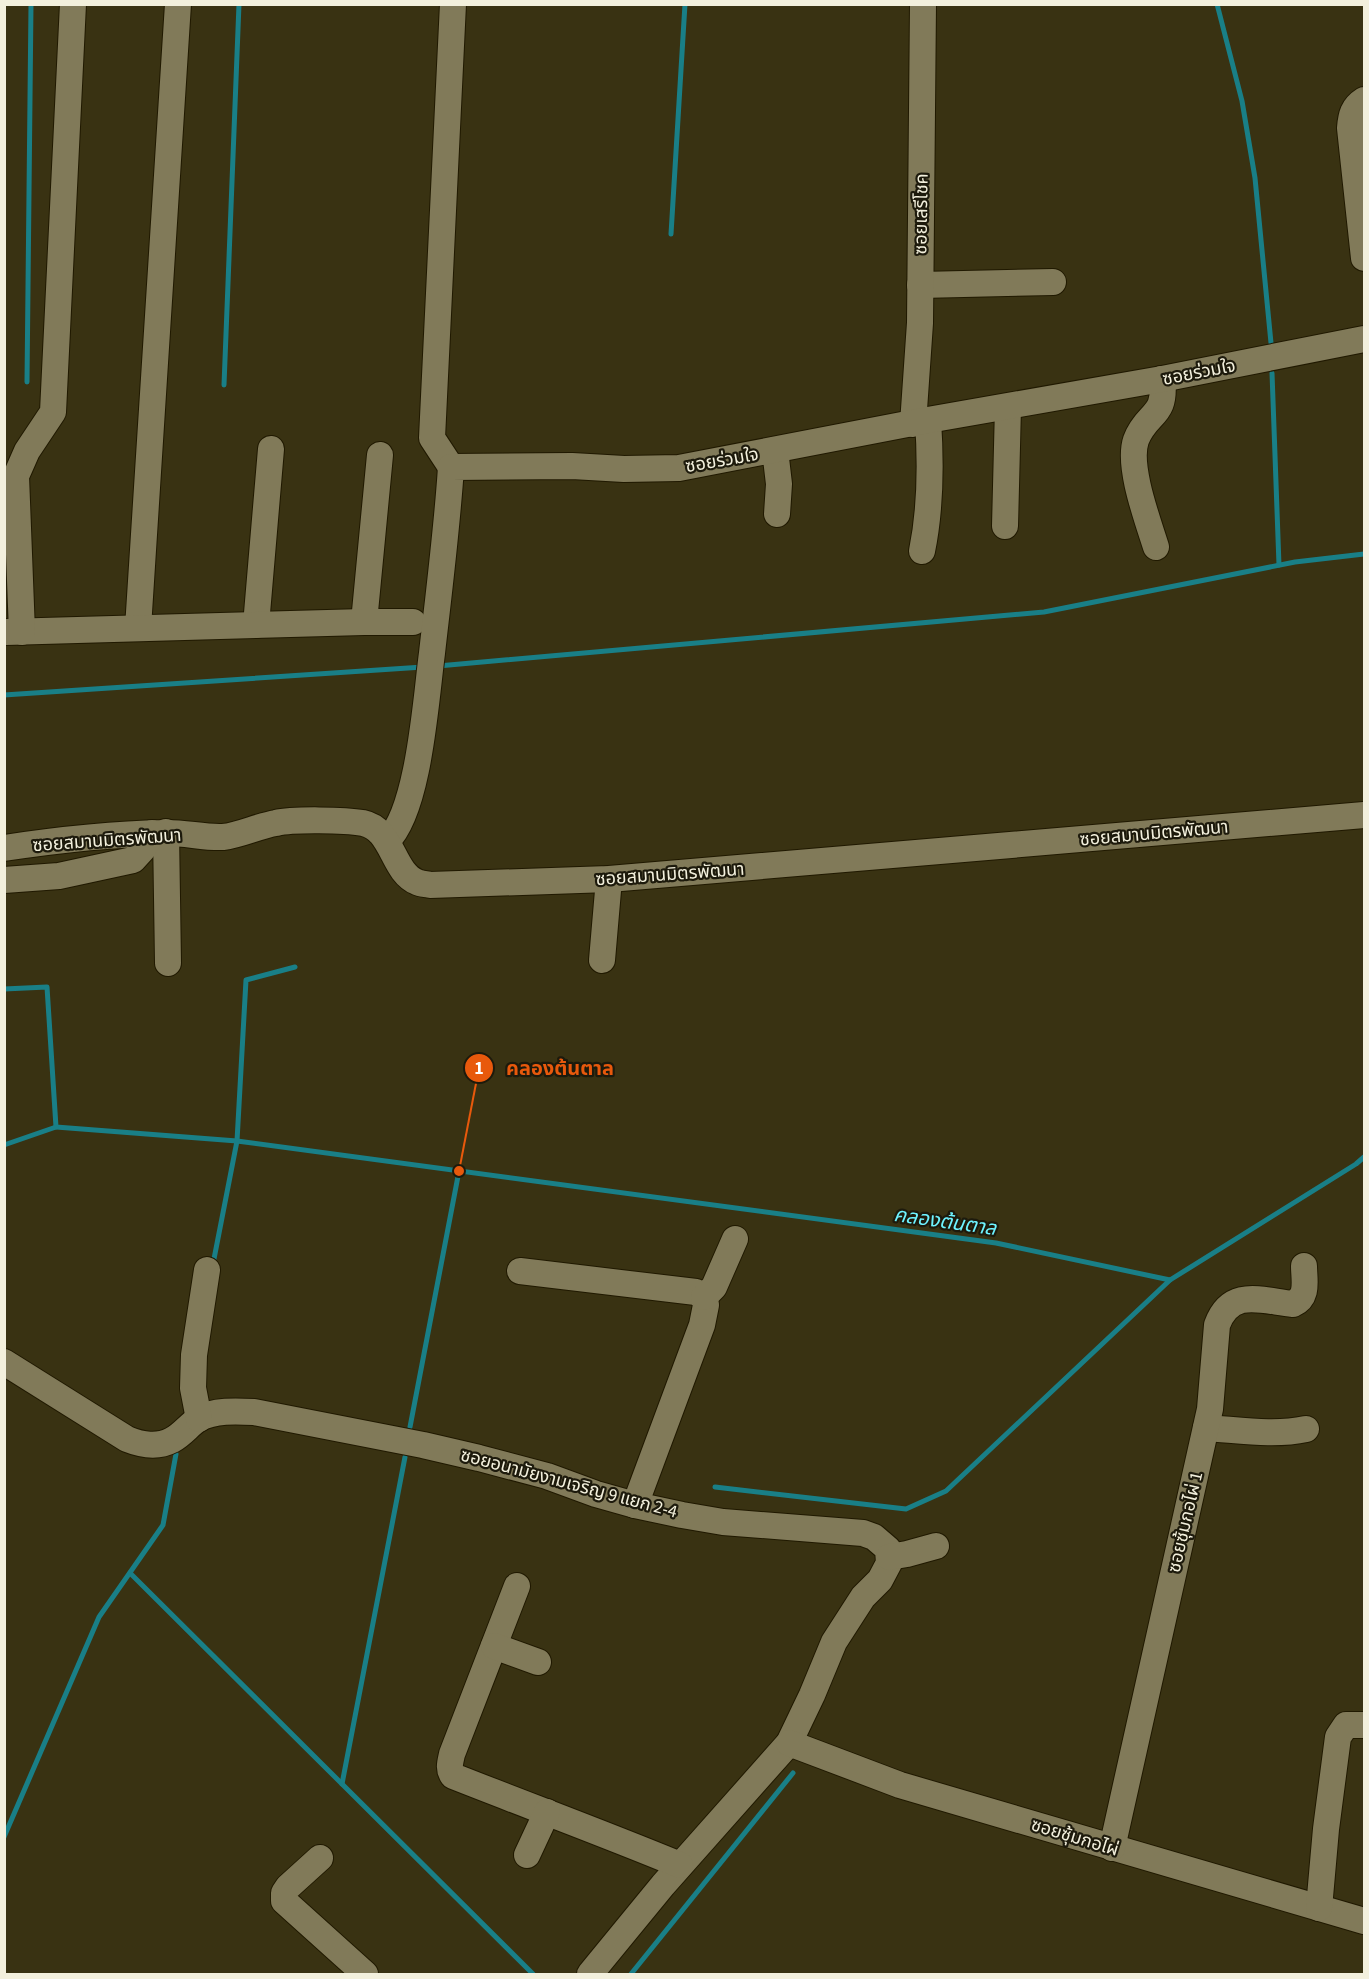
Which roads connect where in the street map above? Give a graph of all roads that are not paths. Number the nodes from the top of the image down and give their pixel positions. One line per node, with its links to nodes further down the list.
1 (74, 4): 25 (street)
2 (178, 4): 24 (street)
3 (453, 4): 16 (street)
4 (923, 4): 8 (street, ซอยเสรีโชค)
5 (1365, 99): 6 (street)
6 (1365, 258)
7 (1053, 282): 8 (street)
8 (920, 285): 12 (street, ซอยเสรีโชค)
9 (1365, 339): 10 (street, ซอยร่วมใจ)
10 (1162, 379): 11 (street, ซอยร่วมใจ); 19 (street)
11 (1008, 407): 12 (street, ซอยร่วมใจ); 18 (street)
12 (920, 422): 14 (street, ซอยร่วมใจ); 20 (street, ซอยเสรีโชค)
13 (271, 449): 23 (street)
14 (775, 450): 16 (street, ซอยร่วมใจ); 17 (street)
15 (380, 455): 21 (street)
16 (452, 467): 22 (street)
17 (777, 514)
18 (1005, 526)
19 (1156, 547)
20 (922, 550)
21 (364, 622): 22 (street); 23 (street)
22 (424, 624): 29 (street)
23 (256, 625): 24 (street)
24 (138, 628): 25 (street)
25 (13, 632)
26 (1365, 815): 32 (street, ซอยสมานมิตรพัฒนา)
27 (159, 833): 28 (street, ซอยสมานมิตรพัฒนา); 29 (street, ซอยสมานมิตรพัฒนา); 31 (street); 35 (street)
28 (64, 839): 30 (street, ซอยสมานมิตรพัฒนา); 31 (street)
29 (387, 841): 32 (street, ซอยสมานมิตรพัฒนา)
30 (4, 848)
31 (59, 876): 33 (street)
32 (609, 879): 34 (street)
33 (4, 880)
34 (602, 960)
35 (168, 963)
36 (735, 1239): 40 (street)
37 (1304, 1266): 43 (street, ซอยซุ้มกอไผ่ 1)
38 (207, 1270): 42 (street)
39 (520, 1270): 40 (street)
40 (704, 1297): 45 (street)
41 (4, 1362): 42 (street, ซอยอนามัยงามเจริญ 9 แยก 2-4)
42 (199, 1419): 45 (street, ซอยอนามัยงามเจริญ 9 แยก 2-4)
43 (1206, 1428): 44 (street); 54 (street, ซอยซุ้มกอไผ่ 1)
44 (1306, 1429)
45 (635, 1505): 47 (street, ซอยอนามัยงามเจริญ 9 แยก 2-4)
46 (936, 1546): 47 (street)
47 (889, 1557): 52 (street)
48 (517, 1586): 49 (street)
49 (494, 1646): 50 (street); 53 (street)
50 (538, 1662)
51 (1365, 1725): 58 (street)
52 (789, 1743): 54 (street, ซอยซุ้มกอไผ่); 57 (street)
53 (547, 1812): 55 (street); 57 (street)
54 (1112, 1848): 58 (street, ซอยซุ้มกอไผ่)
55 (527, 1855)
56 (320, 1858): 60 (street)
57 (680, 1865): 61 (street)
58 (1319, 1908): 59 (street, ซอยซุ้มกอไผ่)
59 (1365, 1921)
60 (364, 1974)
61 (590, 1974)

